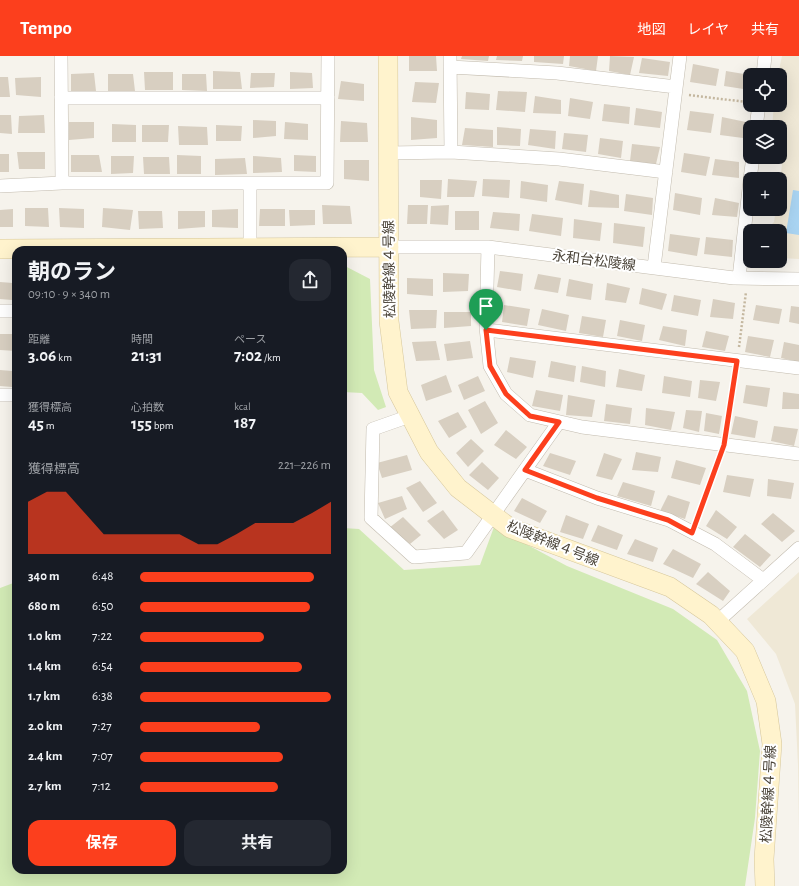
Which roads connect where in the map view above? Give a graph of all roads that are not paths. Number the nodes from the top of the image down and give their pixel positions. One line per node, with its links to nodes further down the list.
1 (61, 56): 9 (street)
2 (328, 56): 10 (street)
3 (388, 56): 12 (street, 松陵幹線４号線)
4 (680, 56): 8 (street)
5 (765, 56): 7 (street)
6 (450, 62): 8 (street); 11 (street)
7 (764, 68)
8 (675, 90): 13 (street)
9 (61, 98): 10 (street); 14 (street)
10 (328, 98): 15 (street)
11 (451, 152): 12 (street); 13 (street)
12 (388, 154): 19 (street, 松陵幹線４号線)
13 (666, 172): 24 (street)
14 (62, 183): 15 (street); 16 (street)
15 (250, 183): 18 (street)
16 (0, 186)
17 (748, 216): 25 (street)
18 (250, 246)
19 (388, 247): 20 (street, 永和台松陵線); 23 (street); 33 (street, 松陵幹線４号線)
20 (488, 247): 24 (street, 永和台松陵線); 29 (street)
21 (0, 248): 22 (street)
22 (12, 248)
23 (347, 248)
24 (654, 267): 25 (street, 永和台松陵線)
25 (744, 278): 26 (street, 永和台松陵線)
26 (799, 279)
27 (0, 311): 28 (street)
28 (12, 311)
29 (486, 330): 30 (street); 34 (street)
30 (799, 368)
31 (12, 394): 32 (street)
32 (0, 395)
33 (410, 416): 37 (street, 松陵幹線４号線); 37 (street)
34 (559, 422): 35 (street); 36 (street)
35 (799, 454)
36 (525, 470): 37 (street); 39 (street)
37 (493, 515): 40 (street, 松陵幹線４号線)
38 (799, 548): 39 (street)
39 (763, 580): 40 (street)
40 (717, 622): 41 (street, 松陵幹線４号線)
41 (765, 886)

